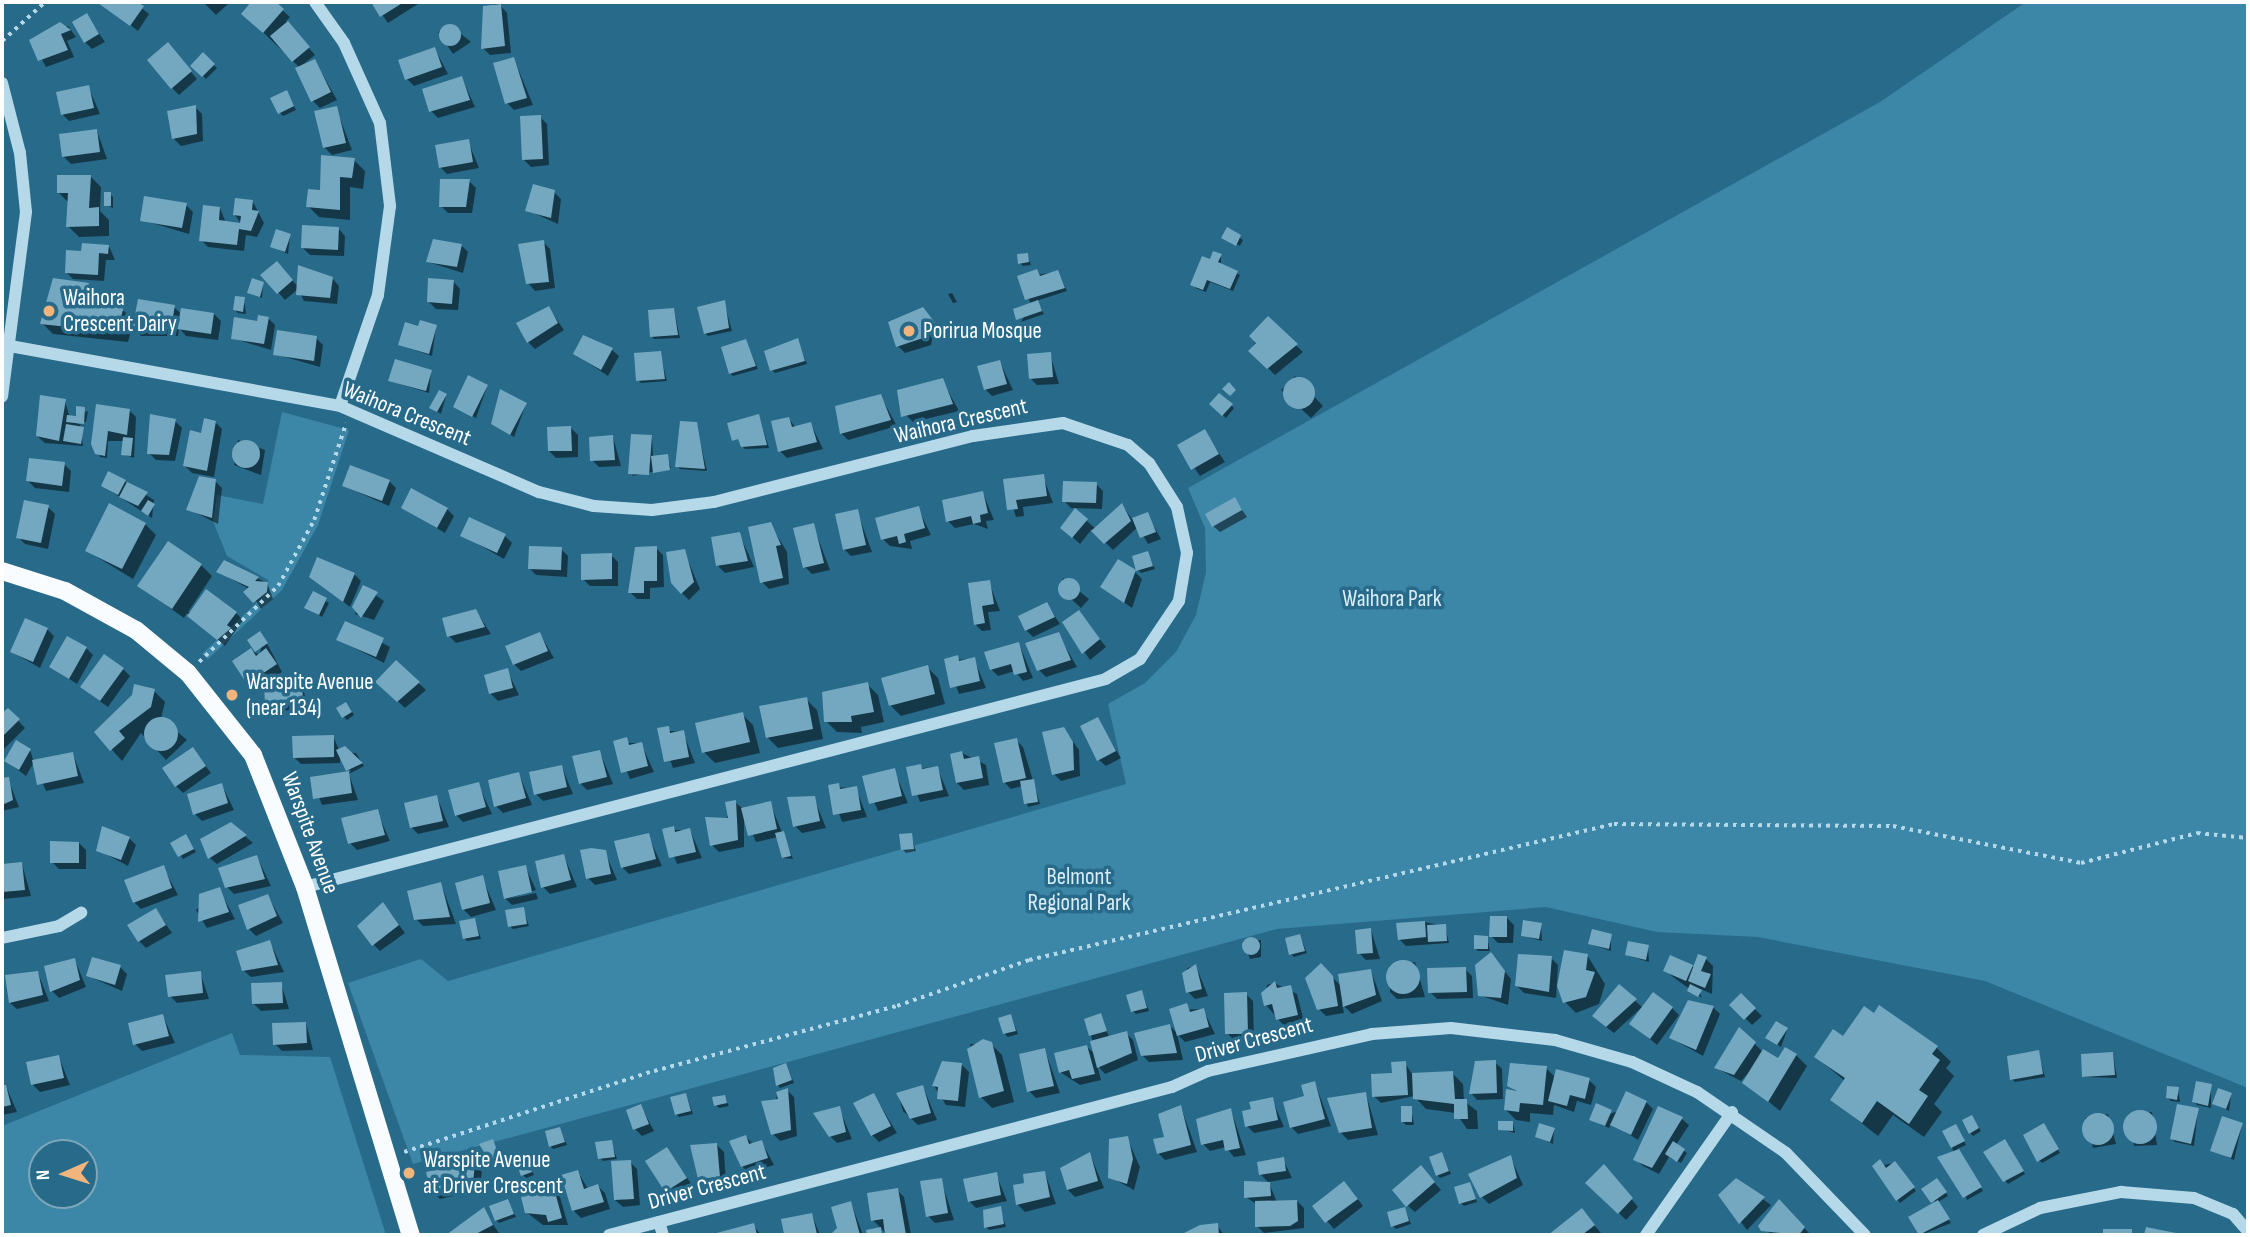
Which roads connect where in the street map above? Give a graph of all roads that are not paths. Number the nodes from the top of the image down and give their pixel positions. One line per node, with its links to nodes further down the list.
1 (315, 2): 5 (street)
2 (2, 83): 3 (street)
3 (10, 346): 4 (street); 5 (street, Waihora Crescent)
4 (2, 396)
5 (345, 407): 7 (street, Waihora Crescent)
6 (2, 571): 7 (main road, Warspite Avenue)
7 (305, 887): 15 (main road, Warspite Avenue)
8 (81, 913): 9 (street)
9 (2, 938)
10 (1732, 1112): 13 (street, Driver Crescent); 18 (street); 19 (street, Driver Crescent)
11 (2233, 1214): 12 (street); 14 (street); 20 (street)
12 (2248, 1216)
13 (659, 1222): 16 (street, Driver Crescent); 17 (street)
14 (2248, 1231)
15 (411, 1235)
16 (609, 1235)
17 (663, 1235)
18 (1646, 1235)
19 (1865, 1235)
20 (1983, 1235)

